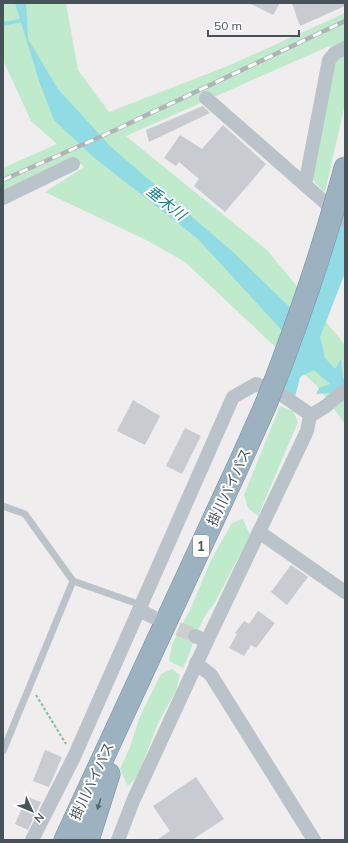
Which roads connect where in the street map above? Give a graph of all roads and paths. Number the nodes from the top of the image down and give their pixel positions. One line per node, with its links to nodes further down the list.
1 (345, 48): 5 (street)
2 (206, 98): 5 (street)
3 (73, 164): 6 (street)
4 (345, 168): 18 (highway, 掛川バイパス / 1, bridge)
5 (305, 185): 7 (street)
6 (3, 198)
7 (345, 220)
8 (345, 390): 9 (street)
9 (311, 415): 11 (street); 14 (street)
10 (3, 506): 12 (lane)
11 (259, 532): 13 (street); 16 (street)
12 (73, 581): 14 (lane); 17 (lane)
13 (345, 592)
14 (140, 608): 15 (street); 20 (street)
15 (153, 617)
16 (196, 664): 21 (street); 26 (street)
17 (30, 686): 19 (lane); 20 (path)
18 (136, 687): 23 (highway); 24 (highway, 掛川バイパス / 1); 25 (highway, one-way to 25)
19 (3, 751)
20 (74, 757): 22 (street)
21 (122, 837)
22 (32, 840)
23 (55, 840)
24 (65, 840)
25 (88, 840)
26 (314, 840)

